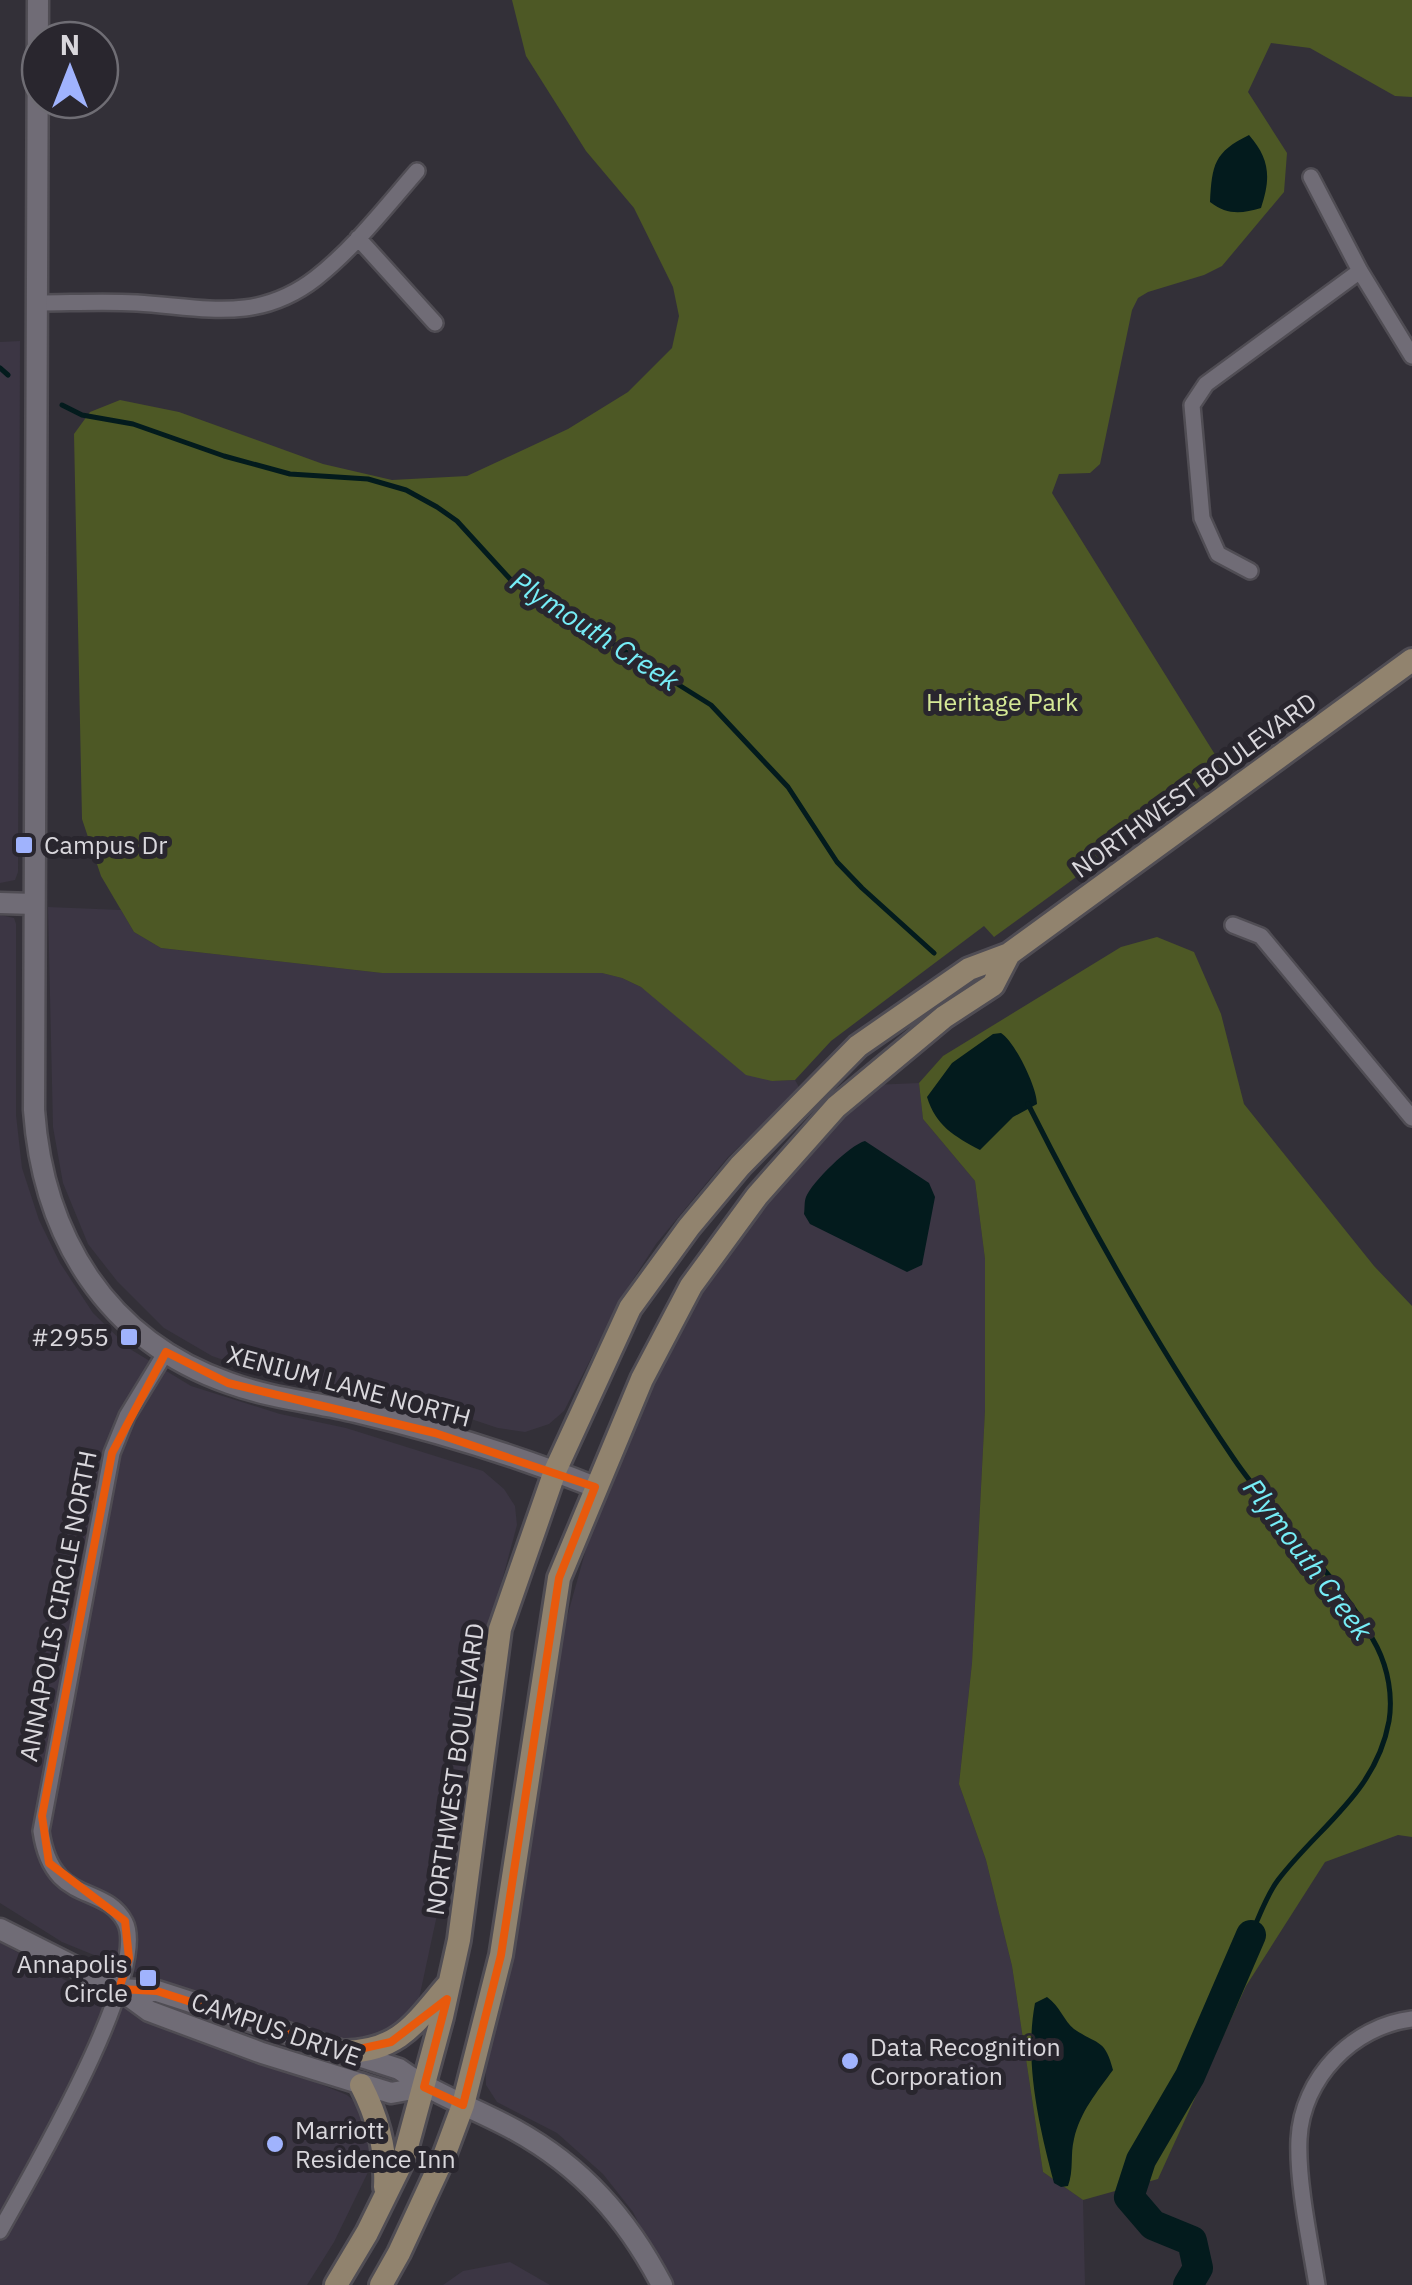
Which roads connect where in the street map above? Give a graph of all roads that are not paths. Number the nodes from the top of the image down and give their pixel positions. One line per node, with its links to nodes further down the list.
1 (38, 0): 6 (street, XENIUM LANE NORTH)
2 (417, 172): 4 (street)
3 (1311, 176): 5 (street)
4 (358, 238): 6 (street); 7 (street)
5 (1360, 270): 8 (street); 9 (street)
6 (37, 303): 12 (street, XENIUM LANE NORTH)
7 (435, 323)
8 (1412, 356)
9 (1250, 570)
10 (1412, 660): 14 (main road, NORTHWEST BOULEVARD)
11 (0, 903): 12 (street)
12 (34, 904): 16 (street, XENIUM LANE NORTH)
13 (1234, 925): 15 (street)
14 (1009, 954): 17 (main road, NORTHWEST BOULEVARD); 18 (main road, NORTHWEST BOULEVARD)
15 (1412, 1118)
16 (166, 1352): 17 (street, XENIUM LANE NORTH); 21 (street, ANNAPOLIS CIRCLE NORTH)
17 (555, 1471): 18 (street, XENIUM LANE NORTH); 20 (main road, NORTHWEST BOULEVARD)
18 (595, 1487): 26 (main road, NORTHWEST BOULEVARD)
19 (0, 1930): 21 (street, CAMPUS DRIVE)
20 (450, 1984): 23 (main road); 25 (main road, NORTHWEST BOULEVARD)
21 (120, 1988): 23 (street, CAMPUS DRIVE); 24 (street, CAMPUS DRIVE); 28 (street, ANNAPOLIS CIRCLE NORTH)
22 (1412, 2019): 32 (street)
23 (346, 2052): 25 (street, CAMPUS DRIVE)
24 (361, 2085): 25 (street, CAMPUS DRIVE); 27 (main road)
25 (424, 2087): 26 (street, CAMPUS DRIVE); 27 (main road, NORTHWEST BOULEVARD)
26 (463, 2104): 30 (main road, NORTHWEST BOULEVARD); 31 (street, CAMPUS DRIVE)
27 (384, 2197): 29 (main road, NORTHWEST BOULEVARD)
28 (0, 2231)
29 (336, 2285)
30 (380, 2285)
31 (662, 2285)
32 (1316, 2285)

